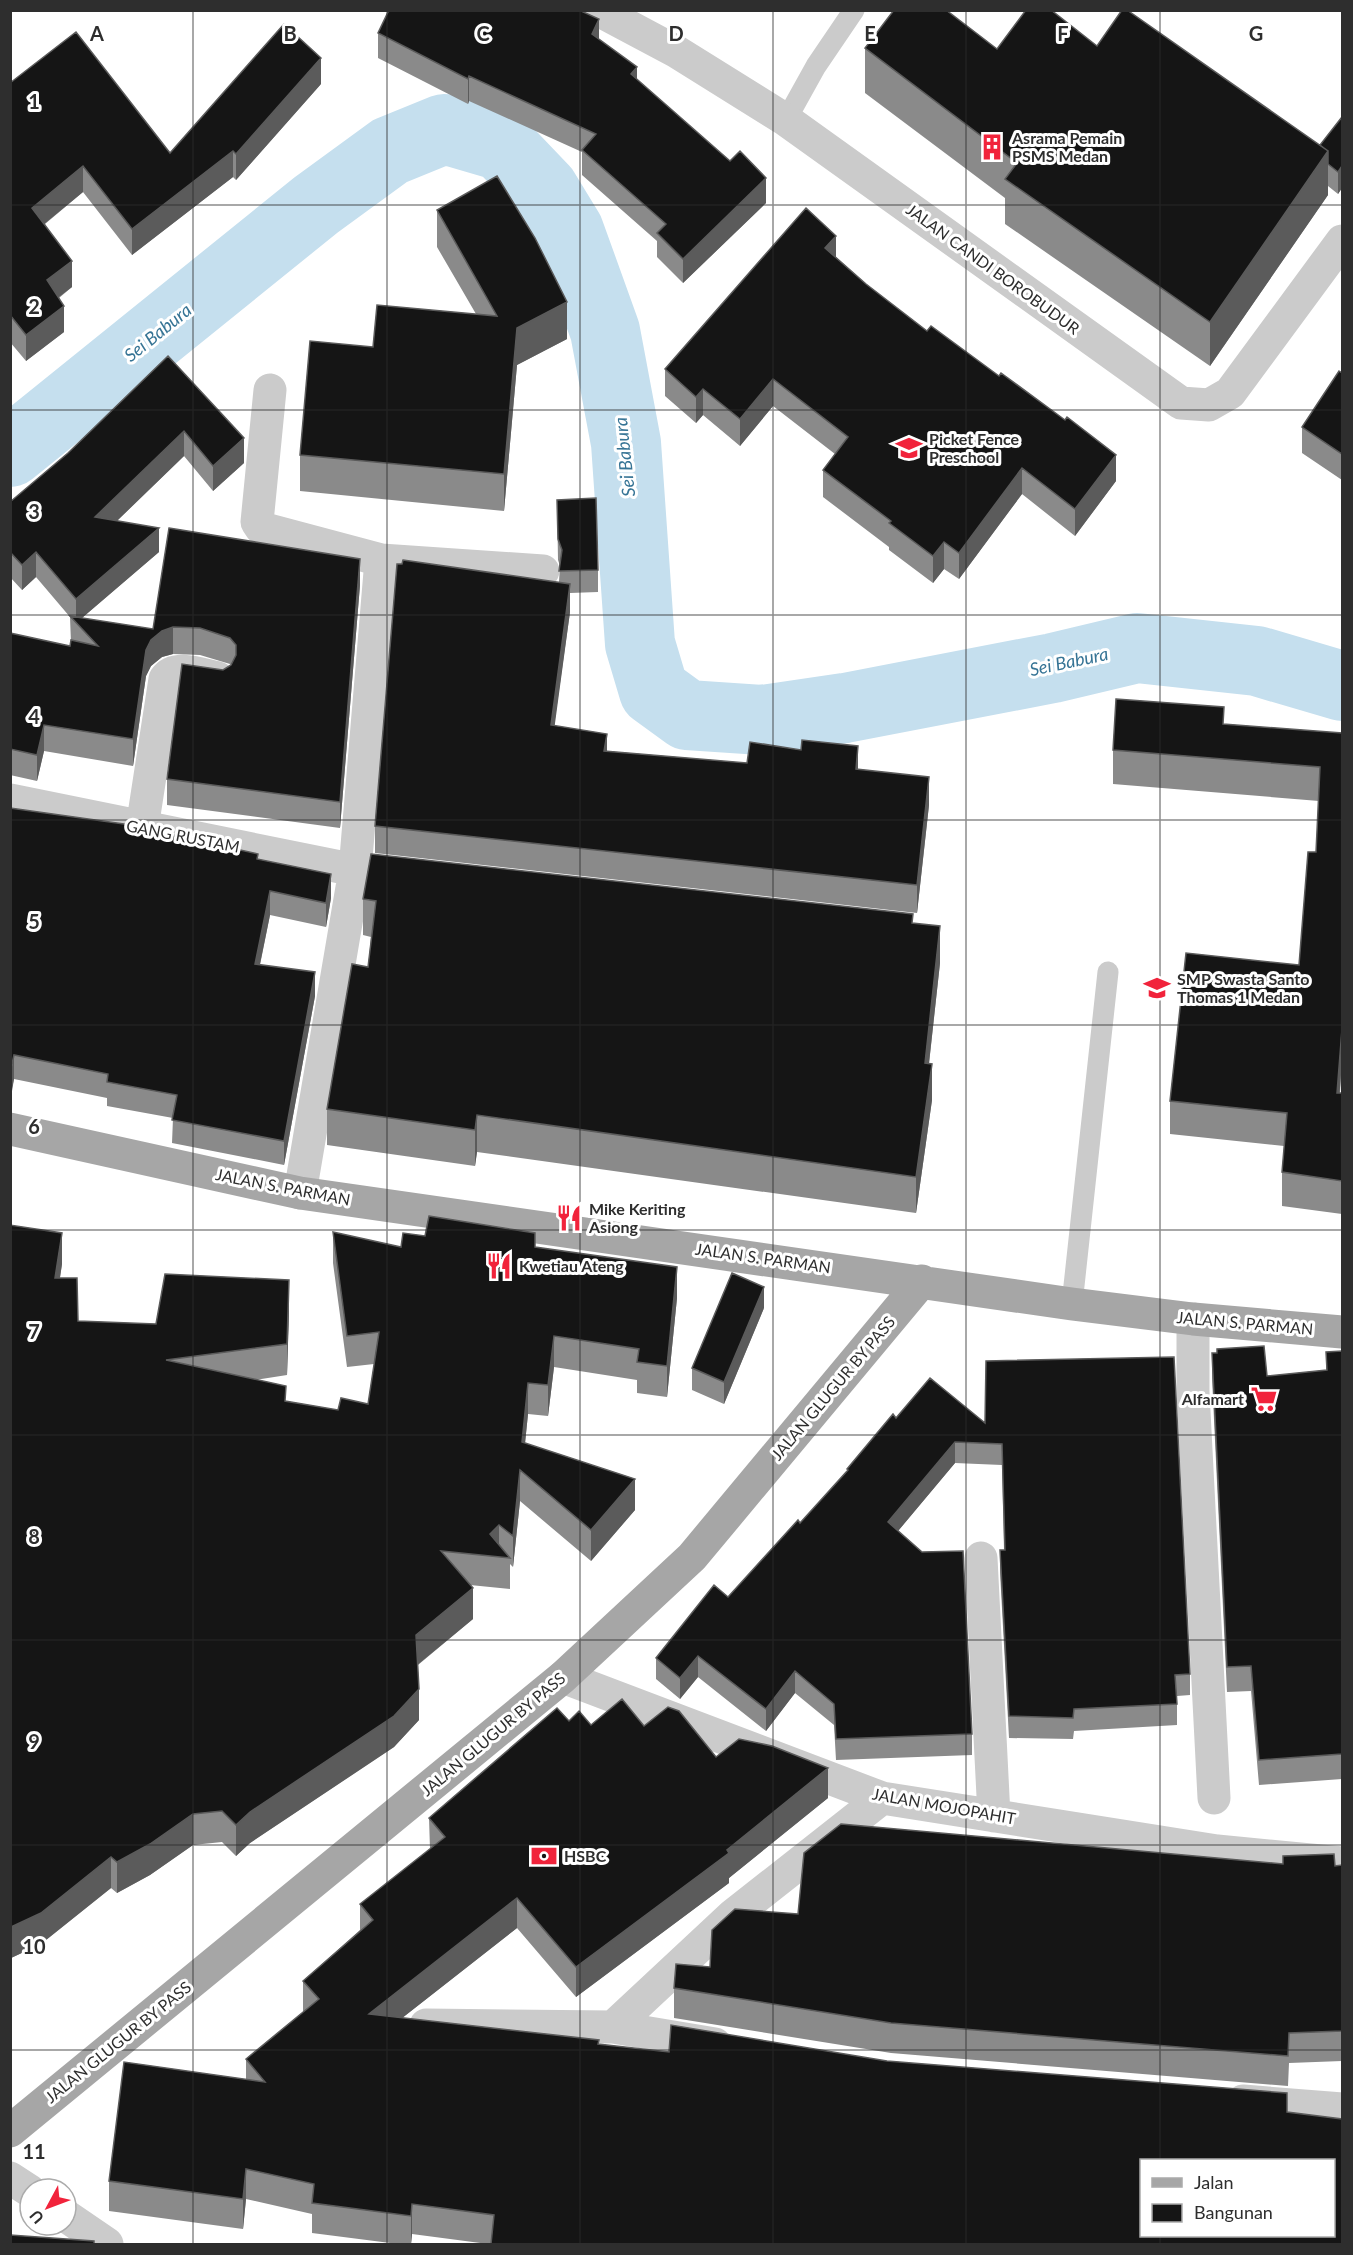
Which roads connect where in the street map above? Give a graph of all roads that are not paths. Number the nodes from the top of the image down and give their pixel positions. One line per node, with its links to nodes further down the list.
1 (598, 10): 3 (street, JALAN CANDI BOROBUDUR)
2 (854, 10): 3 (lane)
3 (786, 120): 5 (street, JALAN CANDI BOROBUDUR)
4 (1342, 241): 5 (street, JALAN CANDI BOROBUDUR)
5 (1332, 277)
6 (270, 390): 7 (street)
7 (381, 560): 8 (street); 12 (street)
8 (543, 571)
9 (218, 678): 11 (street)
10 (10, 800): 11 (street, GANG RUSTAM)
11 (142, 828): 12 (street, GANG RUSTAM)
12 (355, 870): 13 (street, GANG RUSTAM); 16 (street)
13 (437, 879)
14 (1108, 972): 18 (lane)
15 (10, 1129): 16 (main road, JALAN S. PARMAN)
16 (300, 1193): 17 (main road, JALAN S. PARMAN)
17 (922, 1281): 18 (main road, JALAN S. PARMAN); 22 (main road, JALAN GLUGUR BY PASS)
18 (1072, 1304): 19 (main road, JALAN S. PARMAN)
19 (1193, 1319): 20 (main road, JALAN S. PARMAN); 24 (street)
20 (1342, 1332)
21 (981, 1558): 25 (street)
22 (563, 1677): 23 (street, JALAN MOJOPAHIT); 32 (main road, JALAN GLUGUR BY PASS)
23 (882, 1798): 25 (street, JALAN MOJOPAHIT); 28 (street)
24 (1215, 1798)
25 (994, 1816): 26 (street, JALAN MOJOPAHIT)
26 (1342, 1863)
27 (426, 2025): 28 (street)
28 (613, 2027): 29 (street)
29 (740, 2048)
30 (1211, 2098): 31 (street)
31 (1342, 2109)
32 (10, 2131)
33 (78, 2224): 34 (street)
34 (107, 2244)

